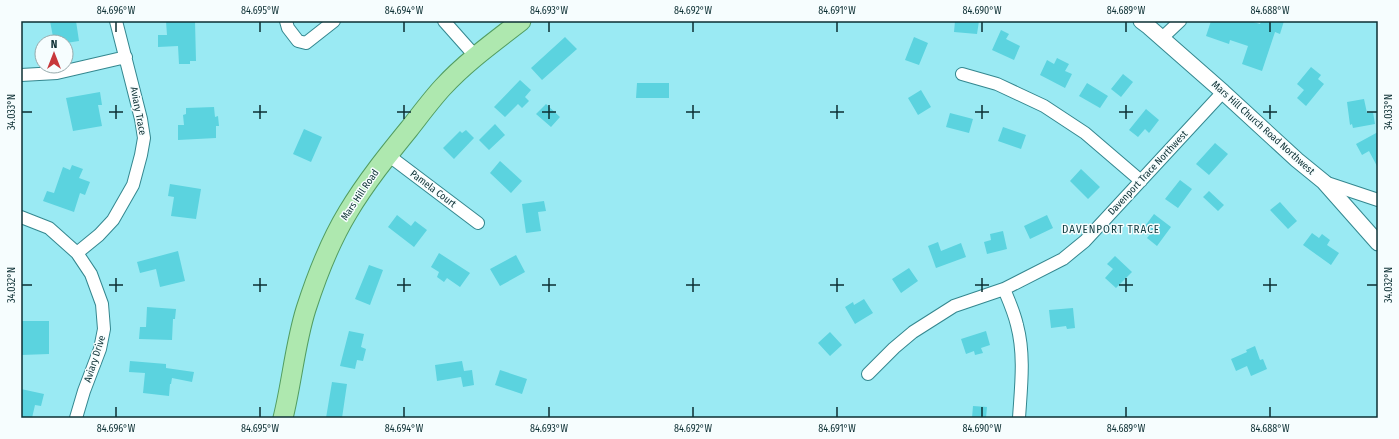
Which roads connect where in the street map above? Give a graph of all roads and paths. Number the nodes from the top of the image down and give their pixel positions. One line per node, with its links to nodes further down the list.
1 (116, 21): 9 (street, Aviary Trace)
2 (286, 21): 3 (street)
3 (334, 21)
4 (444, 21): 10 (street)
5 (521, 21): 10 (main road, Mars Hill Road)
6 (1141, 21): 8 (street, Mars Hill Church Road Northwest)
7 (1180, 21): 8 (street)
8 (1162, 38): 13 (street, Mars Hill Church Road Northwest)
9 (126, 57): 12 (street); 21 (street, Aviary Trace)
10 (476, 57): 14 (main road, Mars Hill Road)
11 (962, 74): 15 (street)
12 (21, 75)
13 (1223, 92): 15 (street, Davenport Trace Northwest); 16 (street, Mars Hill Church Road Northwest)
14 (388, 155): 19 (street, Pamela Court); 25 (main road, Mars Hill Road)
15 (1141, 182): 22 (street, Davenport Trace Northwest)
16 (1324, 182): 17 (street); 20 (street, Mars Hill Church Road Northwest)
17 (1378, 200)
18 (21, 217): 21 (street, Aviary Drive)
19 (478, 223)
20 (1378, 243)
21 (77, 253): 24 (street, Aviary Drive)
22 (1004, 289): 23 (street, Davenport Trace Northwest); 26 (street)
23 (868, 374)
24 (76, 418)
25 (282, 418)
26 (1019, 418)

